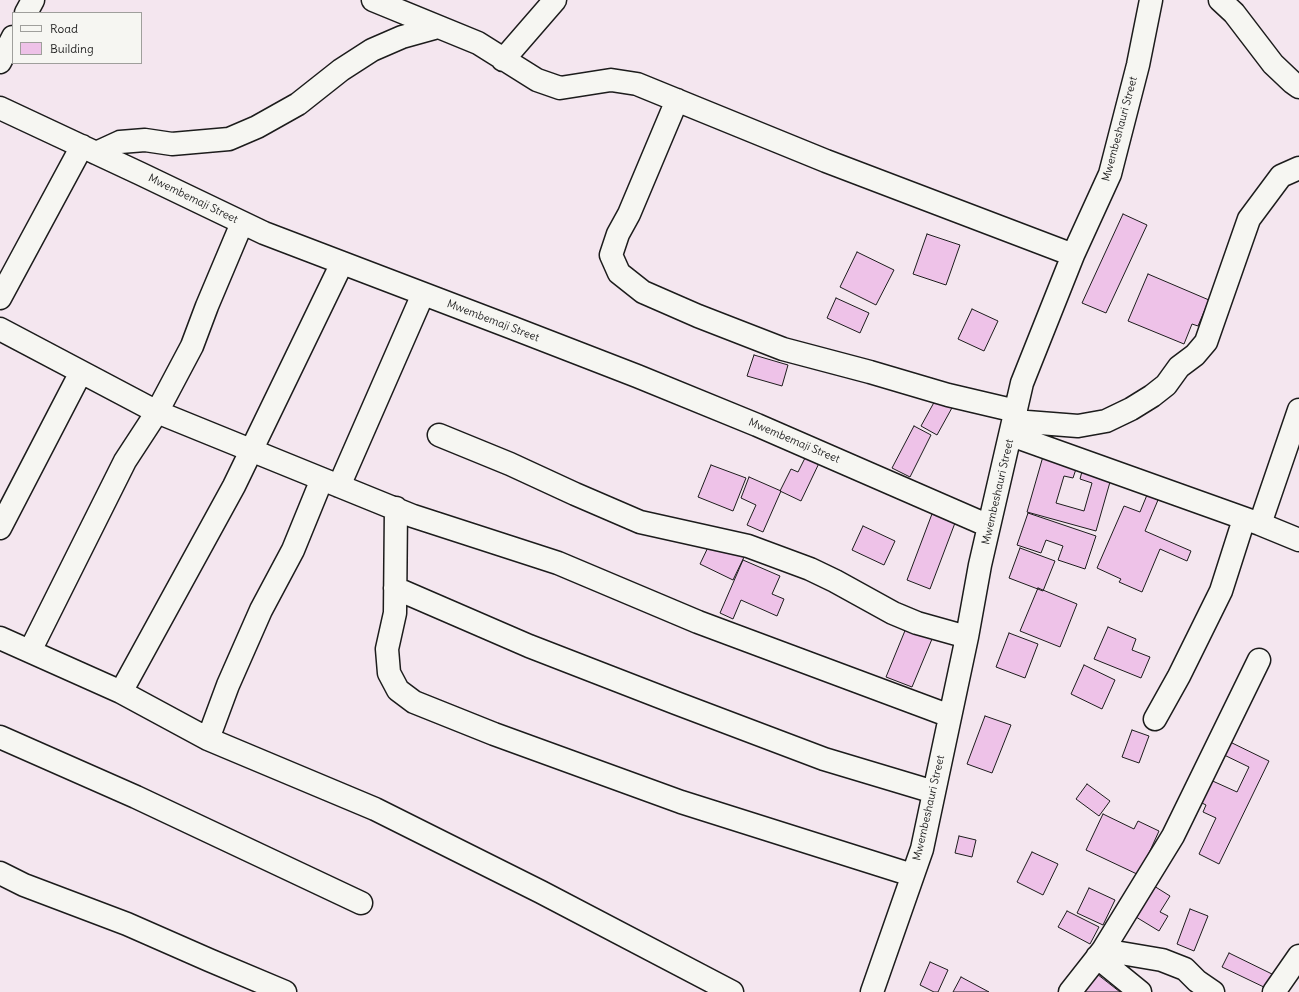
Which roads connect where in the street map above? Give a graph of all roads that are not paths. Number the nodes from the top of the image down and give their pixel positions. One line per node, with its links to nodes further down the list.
1 (33, 0): 6 (street)
2 (373, 0): 7 (street)
3 (555, 0): 9 (street)
4 (1151, 0): 17 (street, Mwembeshauri Street)
5 (1220, 0): 11 (street)
6 (27, 12)
7 (438, 27): 9 (street); 14 (street)
8 (12, 40): 10 (street)
9 (503, 60): 12 (street)
10 (0, 62)
11 (1299, 87)
12 (677, 100): 17 (street); 25 (street)
13 (0, 108): 14 (street, Mwembemaji Street)
14 (89, 150): 16 (street, Mwembemaji Street); 20 (street)
15 (1299, 168): 25 (street)
16 (242, 223): 18 (street, Mwembemaji Street); 24 (street)
17 (1074, 255): 25 (street, Mwembeshauri Street)
18 (342, 263): 19 (street, Mwembemaji Street); 27 (street)
19 (423, 294): 28 (street); 31 (street, Mwembemaji Street)
20 (0, 298)
21 (0, 329): 22 (street)
22 (81, 372): 24 (street); 32 (street)
23 (1299, 410): 30 (street)
24 (157, 412): 27 (street); 37 (street)
25 (1014, 422): 30 (street); 31 (street, Mwembeshauri Street)
26 (439, 435): 35 (street)
27 (250, 450): 28 (street); 39 (street)
28 (331, 482): 29 (street); 43 (street)
29 (396, 508): 34 (street); 40 (street)
30 (1252, 522): 33 (street); 41 (street)
31 (990, 526): 35 (street, Mwembeshauri Street)
32 (0, 528)
33 (1299, 540)
34 (395, 588): 44 (street); 46 (street)
35 (967, 637): 40 (street, Mwembeshauri Street)
36 (0, 638): 37 (street)
37 (30, 651): 39 (street)
38 (1259, 660): 48 (street)
39 (121, 692): 43 (street)
40 (950, 716): 44 (street, Mwembeshauri Street)
41 (1155, 719)
42 (0, 738): 47 (street)
43 (208, 739): 51 (street)
44 (934, 792): 46 (street, Mwembeshauri Street)
45 (0, 873): 50 (street)
46 (912, 875): 52 (street, Mwembeshauri Street)
47 (361, 903)
48 (1100, 954): 53 (street); 54 (street); 55 (street)
49 (1299, 956): 56 (street)
50 (285, 992)
51 (732, 992)
52 (872, 992)
53 (1070, 992)
54 (1140, 992)
55 (1213, 992)
56 (1274, 992)

